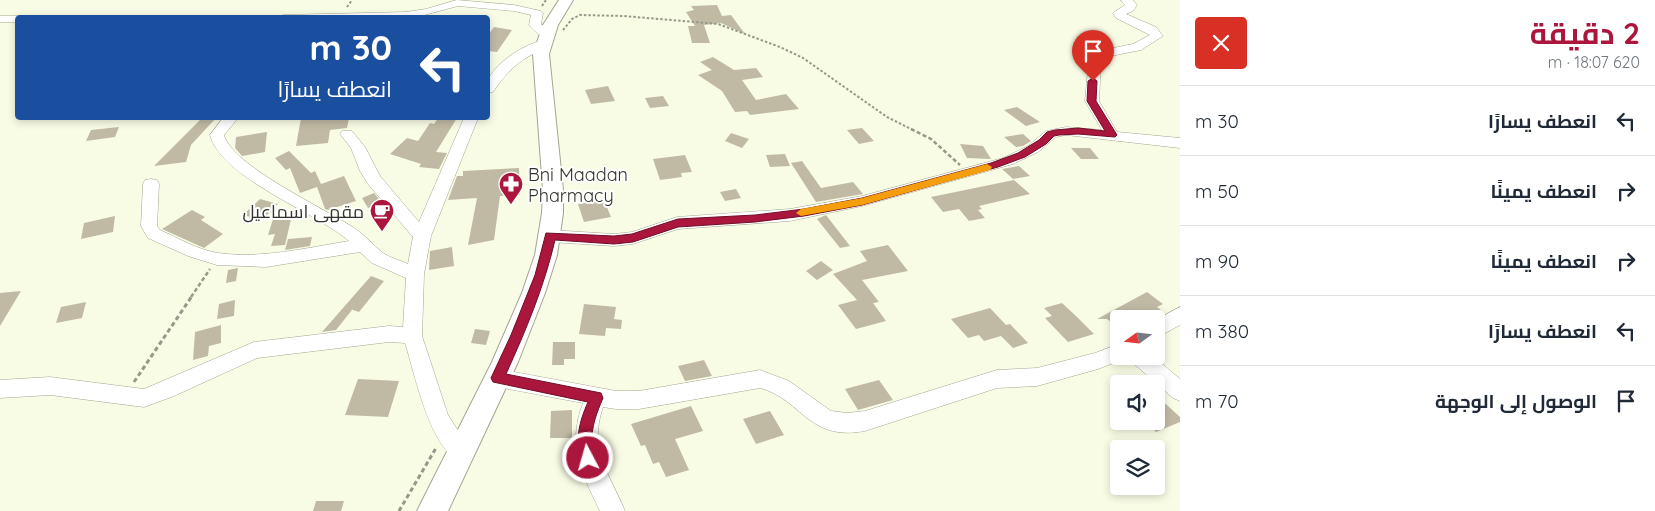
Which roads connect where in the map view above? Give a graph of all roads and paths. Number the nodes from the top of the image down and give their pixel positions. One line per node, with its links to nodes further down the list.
1 (566, 0): 6 (main road)
2 (1127, 0): 11 (street)
3 (391, 15): 6 (street)
4 (0, 19): 5 (street)
5 (15, 19)
6 (544, 38): 7 (street); 13 (path); 16 (main road)
7 (490, 85)
8 (229, 120): 17 (street)
9 (471, 120): 15 (street)
10 (347, 134): 15 (street)
11 (1112, 135): 12 (street); 13 (street)
12 (1180, 143)
13 (968, 173): 16 (street)
14 (152, 184): 18 (street)
15 (422, 236): 19 (street)
16 (550, 236): 25 (main road)
17 (366, 245): 18 (street); 19 (street)
18 (217, 259): 28 (path)
19 (414, 274): 22 (street)
20 (1180, 315): 21 (street)
21 (1165, 324)
22 (412, 336): 28 (street); 30 (street)
23 (1110, 356): 29 (street)
24 (1149, 365): 27 (street)
25 (498, 378): 29 (street); 31 (main road)
26 (0, 389): 28 (street)
27 (1180, 392)
28 (125, 396)
29 (596, 398): 34 (street)
30 (445, 432): 31 (street); 32 (path)
31 (461, 452): 33 (main road)
32 (399, 511)
33 (432, 511)
34 (612, 511)

